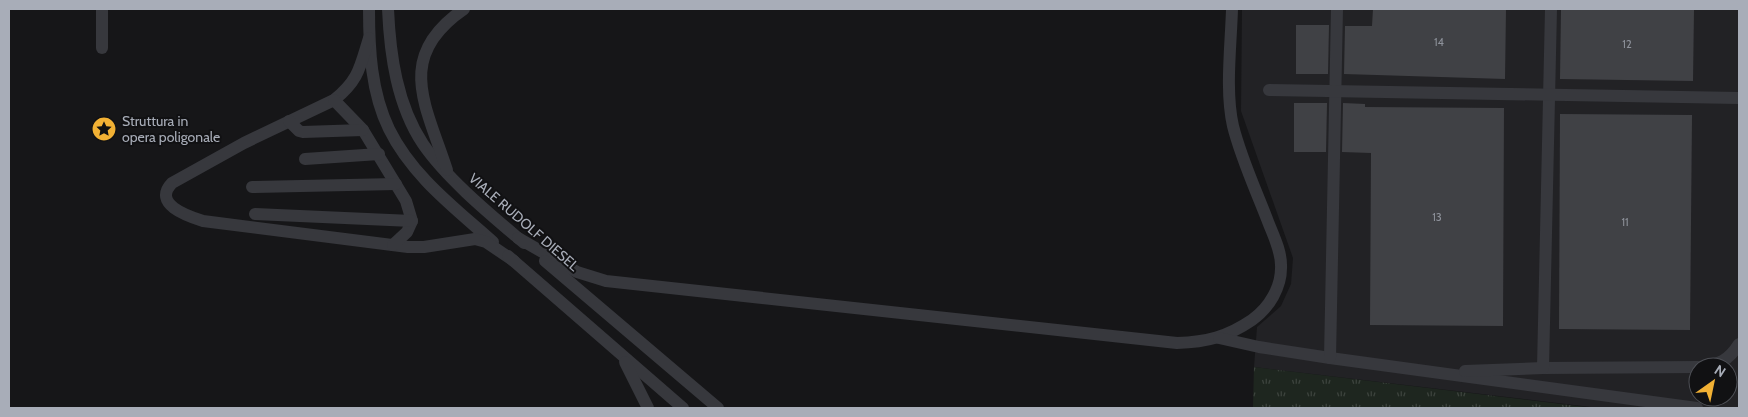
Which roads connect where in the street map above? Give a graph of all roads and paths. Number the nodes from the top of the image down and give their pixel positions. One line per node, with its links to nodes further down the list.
1 (102, 9): 9 (street)
2 (369, 9): 8 (street)
3 (388, 9): 17 (street, VIALE RUDOLF DIESEL)
4 (464, 9): 17 (street)
5 (1232, 9): 25 (street)
6 (1337, 9): 29 (street)
7 (1551, 9): 31 (street)
8 (369, 38): 12 (street); 24 (street)
9 (102, 48)
10 (1269, 90): 11 (street, bridge)
11 (1739, 98)
12 (334, 100): 13 (street); 14 (street)
13 (289, 121): 14 (street); 23 (street)
14 (363, 130): 15 (street)
15 (379, 154): 16 (street); 18 (street)
16 (305, 159)
17 (448, 175): 22 (street, VIALE RUDOLF DIESEL)
18 (396, 184): 19 (street); 21 (street)
19 (252, 187)
20 (254, 214): 21 (street)
21 (412, 221): 23 (street)
22 (518, 238): 25 (street); 35 (street, VIALE RUDOLF DIESEL)
23 (393, 245): 24 (street)
24 (514, 261): 27 (street)
25 (1219, 338): 29 (street)
26 (1739, 344): 28 (street)
27 (622, 355): 33 (street); 34 (street)
28 (1729, 357)
29 (1330, 358): 32 (street)
30 (1688, 367): 31 (street)
31 (1543, 368): 32 (street)
32 (1428, 372): 36 (street)
33 (648, 408)
34 (683, 408)
35 (718, 408)
36 (1697, 408)

